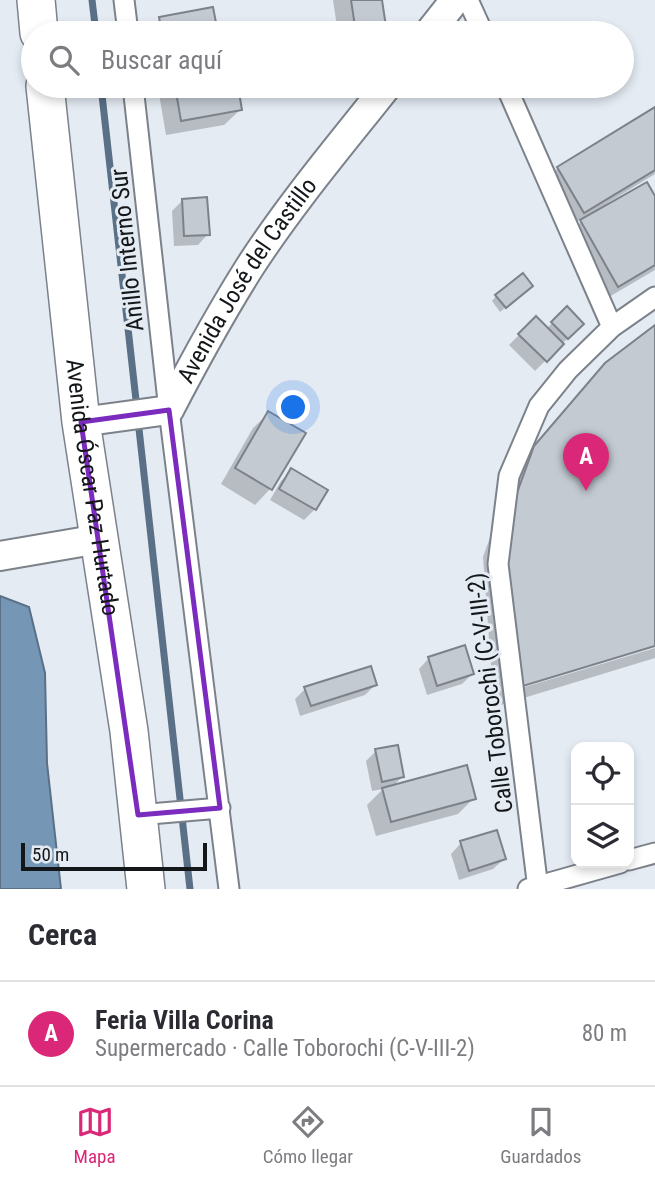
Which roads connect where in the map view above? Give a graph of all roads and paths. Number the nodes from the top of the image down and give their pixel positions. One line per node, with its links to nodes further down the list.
1 (36, 0): 5 (highway)
2 (124, 0): 6 (street)
3 (455, 0): 7 (main road)
4 (468, 0): 8 (street)
5 (38, 21)
6 (127, 21)
7 (438, 21)
8 (478, 21)
9 (46, 98): 16 (highway, Avenida Óscar Paz Hurtado)
10 (134, 98): 15 (street, Anillo Interno Sur)
11 (378, 98): 15 (main road, Avenida José del Castillo)
12 (511, 98): 14 (street)
13 (655, 297): 14 (street, Calle Toborochi (C-V-III-2))
14 (612, 327): 24 (street, Calle Toborochi (C-V-III-2))
15 (169, 410): 16 (main road, Avenida José del Castillo); 19 (street, Anillo Interno Sur)
16 (81, 422): 17 (highway, Avenida Óscar Paz Hurtado)
17 (99, 539): 18 (main road); 20 (highway, Avenida Óscar Paz Hurtado)
18 (0, 556)
19 (212, 809): 20 (street); 26 (street, Anillo Interno Sur)
20 (138, 815): 25 (highway, Avenida Óscar Paz Hurtado)
21 (655, 853): 22 (street)
22 (634, 859)
23 (603, 868): 24 (street)
24 (535, 888)
25 (146, 889)
26 (229, 889)

